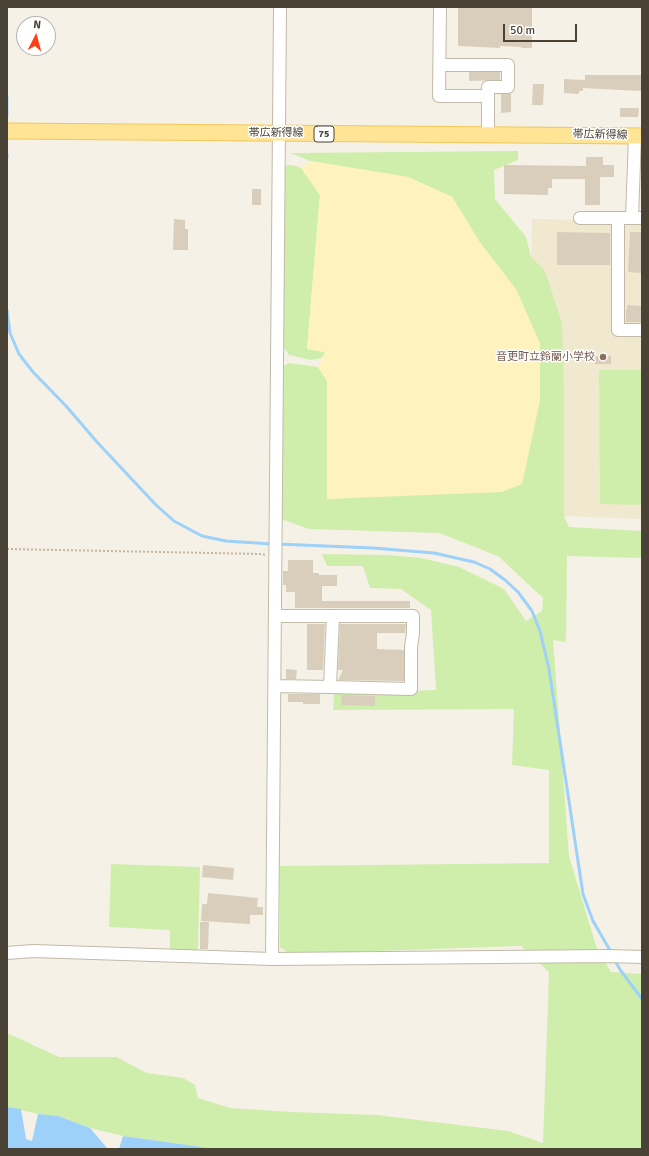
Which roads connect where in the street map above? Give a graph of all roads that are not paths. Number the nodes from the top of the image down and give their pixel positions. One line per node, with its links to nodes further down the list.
1 (280, 7): 6 (street)
2 (440, 7): 3 (street)
3 (440, 65): 4 (street); 4 (street)
4 (488, 96): 7 (street)
5 (7, 131): 6 (main road, 帯広新得線 / 75)
6 (280, 134): 7 (main road, 帯広新得線 / 75); 13 (street)
7 (488, 134): 8 (main road, 帯広新得線 / 75)
8 (638, 136): 11 (street)
9 (580, 218): 10 (street)
10 (618, 218): 11 (street); 12 (street)
11 (637, 218)
12 (642, 330)
13 (275, 616): 14 (street); 15 (street)
14 (333, 616): 16 (street); 16 (street)
15 (275, 686): 16 (street); 19 (street)
16 (330, 687)
17 (7, 953): 19 (street)
18 (642, 957): 19 (street)
19 (272, 959)

